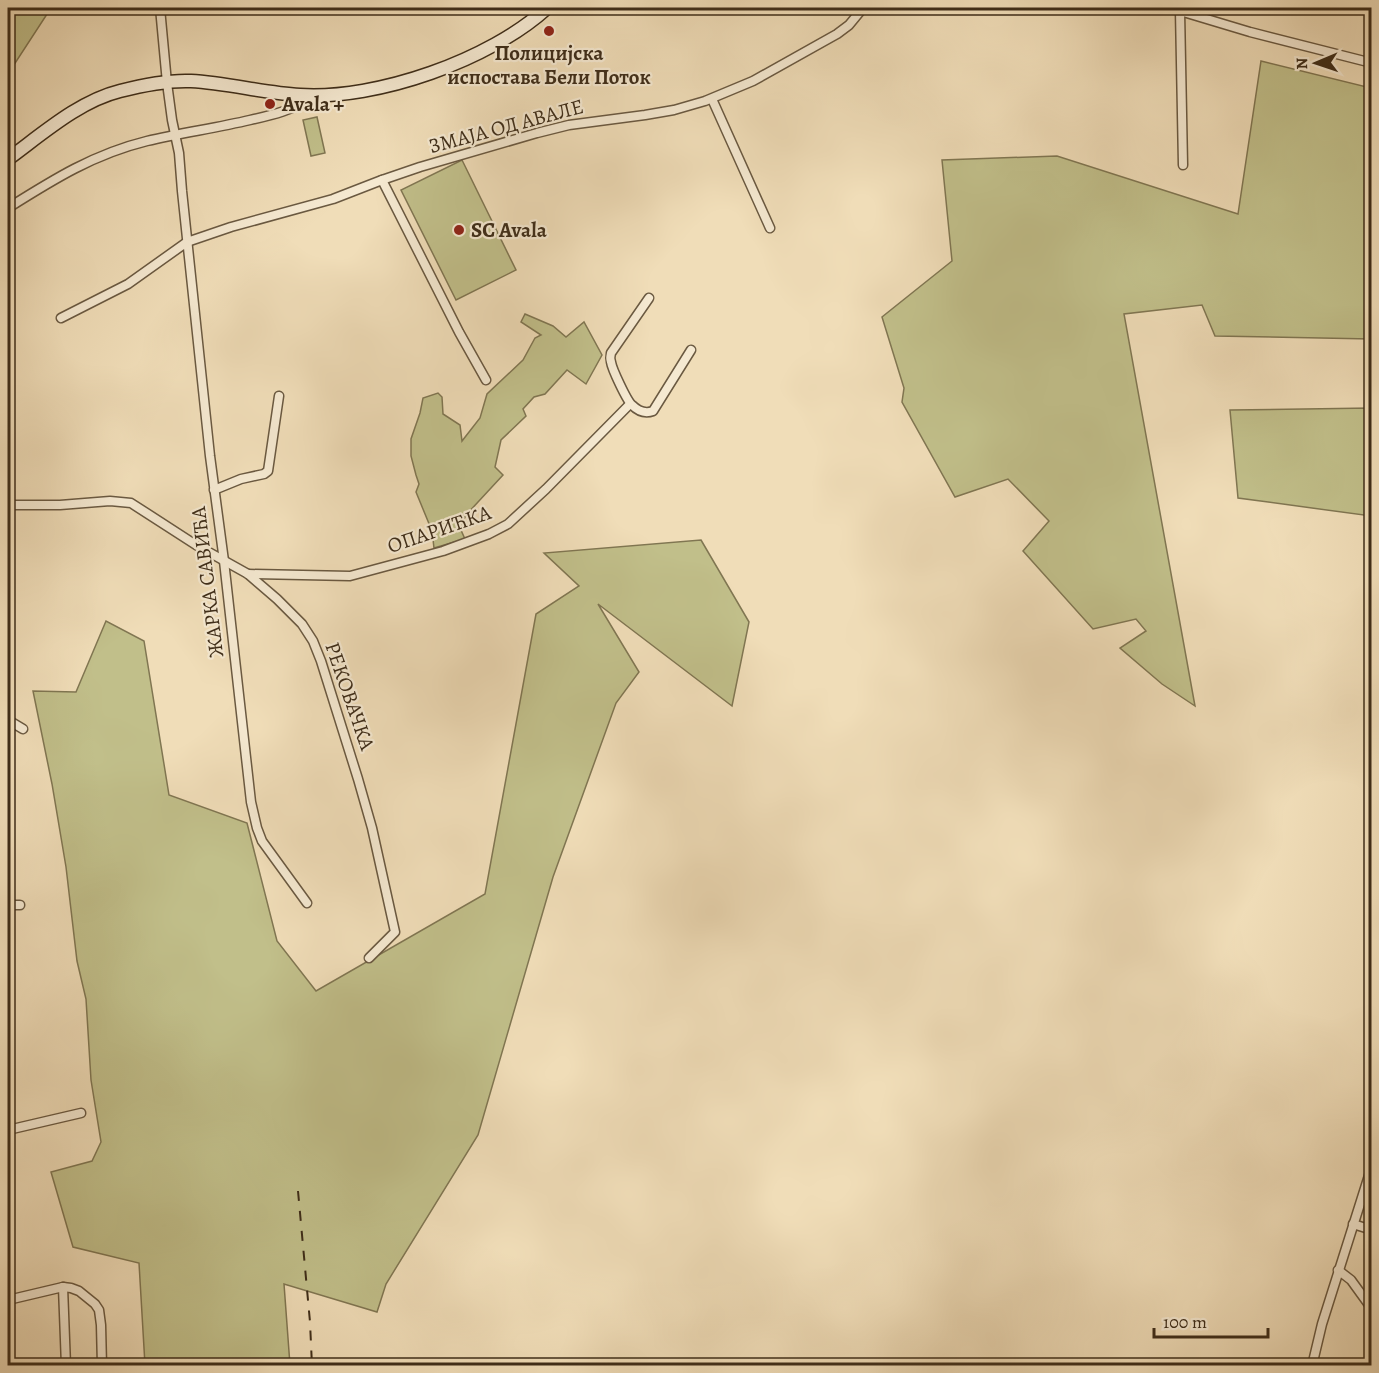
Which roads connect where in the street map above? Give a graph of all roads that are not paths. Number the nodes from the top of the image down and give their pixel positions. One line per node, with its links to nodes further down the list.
1 (160, 8): 7 (street, ЖАРКА САВИЋА)
2 (862, 8): 9 (street, ЗМАЈА ОД АВАЛЕ)
3 (1170, 8): 5 (street)
4 (541, 10): 8 (main road)
5 (1180, 11): 6 (street); 12 (street)
6 (1371, 63)
7 (167, 83): 8 (main road); 10 (street, ЖАРКА САВИЋА); 11 (main road)
8 (313, 96): 10 (street)
9 (712, 99): 13 (street, ЗМАЈА ОД АВАЛЕ); 15 (street)
10 (175, 135): 14 (street); 16 (street, ЖАРКА САВИЋА)
11 (8, 159)
12 (1183, 165)
13 (382, 180): 16 (street, ЗМАЈА ОД АВАЛЕ); 20 (street)
14 (8, 208)
15 (770, 228)
16 (187, 242): 18 (street, ЗМАЈА ОД АВАЛЕ); 23 (street, ЖАРКА САВИЋА)
17 (649, 298): 22 (street)
18 (61, 318)
19 (691, 350): 22 (street)
20 (486, 380)
21 (279, 396): 23 (street)
22 (630, 404): 26 (street, ОПАРИЋКА)
23 (214, 490): 25 (street, ЖАРКА САВИЋА)
24 (8, 505): 25 (street, РЕКОВАЧКА)
25 (224, 561): 26 (street, РЕКОВАЧКА); 29 (street, ЖАРКА САВИЋА)
26 (248, 574): 32 (street, РЕКОВАЧКА)
27 (8, 720): 28 (street)
28 (23, 729)
29 (307, 903)
30 (8, 905): 31 (street)
31 (20, 905)
32 (369, 958)
33 (81, 1113): 34 (street)
34 (8, 1130)
35 (1371, 1166): 36 (street)
36 (1353, 1224): 37 (street); 38 (street)
37 (1371, 1230)
38 (1338, 1270): 41 (street); 44 (street)
39 (63, 1287): 40 (street); 42 (street); 43 (street)
40 (8, 1300)
41 (1371, 1309)
42 (66, 1365)
43 (102, 1365)
44 (1312, 1365)

